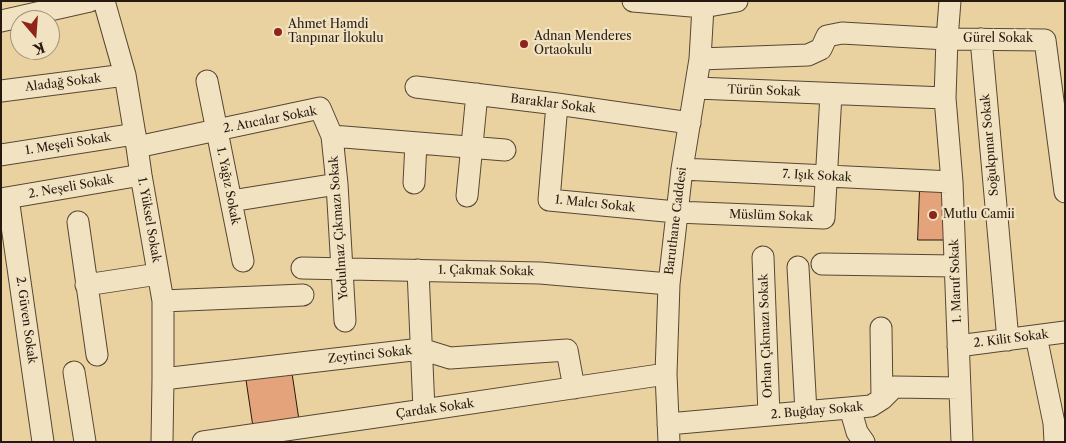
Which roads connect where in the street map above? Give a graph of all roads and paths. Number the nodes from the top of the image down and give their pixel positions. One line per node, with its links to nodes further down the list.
1 (90, 1): 7 (street)
2 (104, 1): 11 (street, 1. Yüksel Sokak)
3 (633, 1): 6 (street)
4 (737, 1): 6 (street)
5 (950, 1): 8 (street, 1. Maruf Sokak)
6 (703, 4): 10 (street, Baruthane Caddesi)
7 (1, 21)
8 (946, 39): 9 (street, Gürel Sokak); 10 (street, Gürel Sokak); 18 (street, 1. Maruf Sokak)
9 (981, 39): 34 (street, Gürel Sokak); 57 (street, Soğukpınar Sokak)
10 (700, 59): 14 (street, Baruthane Caddesi)
11 (125, 75): 15 (street, Aladağ Sokak); 23 (street, 1. Yüksel Sokak)
12 (207, 81): 21 (street, 1. Yağız Sokak)
13 (416, 87): 16 (street, Baraklar Sokak)
14 (696, 88): 17 (street, Türün Sokak); 20 (street, Baruthane Caddesi)
15 (1, 91)
16 (477, 94): 19 (street, Baraklar Sokak); 25 (street)
17 (831, 94): 18 (street, Türün Sokak); 30 (street)
18 (945, 98): 31 (street, 1. Maruf Sokak)
19 (557, 104): 20 (street, Baraklar Sokak); 38 (street, 1. Malcı Sokak)
20 (690, 123): 28 (street, Baruthane Caddesi)
21 (217, 130): 22 (street, 2. Atıcalar Sokak); 23 (street, 2. Atıcalar Sokak); 37 (street, 1. Yağız Sokak)
22 (332, 136): 24 (street); 33 (street, Yodulmaz Çıkmazı Sokak)
23 (136, 140): 27 (street, 1. Meşeli Sokak); 29 (street, 1. Yüksel Sokak)
24 (416, 143): 25 (street); 32 (street)
25 (472, 147): 26 (street); 35 (street)
26 (505, 150)
27 (1, 155)
28 (682, 169): 30 (street, 7. Işık Sokak); 38 (street, Baruthane Caddesi)
29 (141, 175): 36 (street, 2. Neşeli Sokak); 48 (street, 1. Yüksel Sokak)
30 (827, 176): 31 (street, 7. Işık Sokak); 38 (street, Müslüm Sokak)
31 (952, 182): 43 (street, 1. Maruf Sokak)
32 (414, 183)
33 (337, 184): 37 (street); 46 (street, Yodulmaz Çıkmazı Sokak)
34 (1065, 192)
35 (467, 196)
36 (5, 199): 72 (street, 2. Güven Sokak)
37 (231, 201): 41 (street, 1. Yağız Sokak)
38 (676, 212): 50 (street, Baruthane Caddesi)
39 (78, 222): 49 (street)
40 (763, 258): 70 (street, Orhan Çıkmazı Sokak)
41 (243, 261)
42 (822, 264): 43 (street)
43 (955, 266): 58 (street, 1. Maruf Sokak)
44 (798, 267): 69 (street)
45 (302, 268): 46 (street, 1. Çakmak Sokak)
46 (342, 269): 47 (street, 1. Çakmak Sokak); 53 (street, Yodulmaz Çıkmazı Sokak)
47 (418, 270): 50 (street, 1. Çakmak Sokak); 59 (street)
48 (158, 274): 49 (street); 52 (street, 1. Yüksel Sokak)
49 (86, 284): 60 (street)
50 (669, 284): 62 (street, Baruthane Caddesi)
51 (303, 295): 52 (street)
52 (163, 301): 63 (street, 1. Yüksel Sokak)
53 (345, 321)
54 (881, 328): 66 (street)
55 (1065, 332): 56 (street, 2. Kilit Sokak)
56 (1036, 336): 57 (street, 2. Kilit Sokak); 78 (street)
57 (1008, 340): 58 (street, 2. Kilit Sokak)
58 (958, 346): 65 (street, 1. Maruf Sokak)
59 (421, 349): 63 (street, Zeytinci Sokak); 64 (street, Zeytinci Sokak); 68 (street)
60 (97, 355)
61 (74, 372): 73 (street)
62 (666, 374): 64 (street, Çardak Sokak); 71 (street, Baruthane Caddesi)
63 (163, 379): 74 (street, 1. Yüksel Sokak)
64 (574, 388): 68 (street, Çardak Sokak)
65 (960, 388): 66 (street, 2. Buğday Sokak); 77 (street, 1. Maruf Sokak)
66 (882, 399): 67 (street, 2. Buğday Sokak)
67 (850, 408): 69 (street, 2. Buğday Sokak); 76 (street)
68 (424, 410): 75 (street, Çardak Sokak)
69 (806, 412): 70 (street, 2. Buğday Sokak)
70 (770, 415): 71 (street, 2. Buğday Sokak)
71 (668, 433)
72 (43, 442)
73 (85, 442)
74 (162, 442)
75 (203, 442)
76 (864, 442)
77 (962, 442)
78 (1055, 442)

